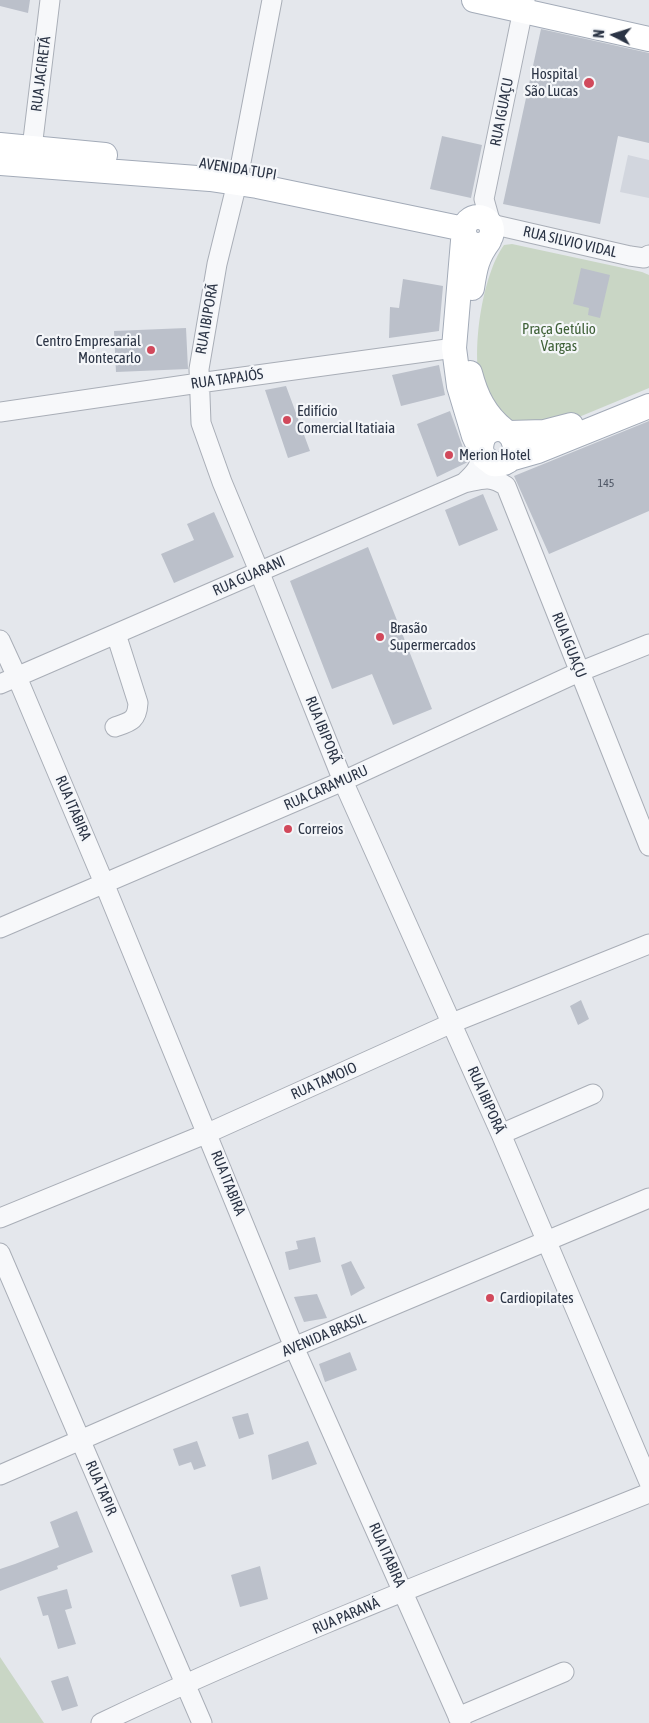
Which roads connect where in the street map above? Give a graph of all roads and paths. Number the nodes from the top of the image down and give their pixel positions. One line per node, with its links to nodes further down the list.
1 (50, 0): 7 (street, RUA JACIRETÃ)
2 (272, 0): 9 (street, RUA IBIPORÃ)
3 (474, 0): 4 (main road)
4 (523, 6): 5 (main road); 10 (street, RUA IGUAÇU)
5 (649, 39)
6 (0, 145): 7 (main road, AVENIDA TUPI)
7 (32, 148): 9 (main road, AVENIDA TUPI)
8 (0, 163): 9 (main road, AVENIDA TUPI)
9 (238, 175): 10 (main road, AVENIDA TUPI); 13 (street, RUA IBIPORÃ)
10 (479, 228): 11 (street, RUA SILVIO VIDAL); 12 (main road, RUA IGUAÇU); 17 (main road)
11 (649, 255)
12 (454, 348): 13 (street, RUA TAPAJÓS); 18 (main road, RUA IGUAÇU)
13 (198, 383): 16 (street, RUA TAPAJÓS); 22 (street, RUA IBIPORÃ)
14 (649, 394): 17 (main road)
15 (649, 406): 19 (main road)
16 (0, 412)
17 (506, 432): 18 (main road); 19 (main road)
18 (481, 451): 19 (main road); 20 (street, RUA GUARANI)
19 (510, 459): 21 (street)
20 (464, 483): 21 (street); 22 (street, RUA GUARANI)
21 (506, 486): 26 (street, RUA IGUAÇU)
22 (259, 571): 23 (street, RUA GUARANI); 30 (street, RUA IBIPORÃ)
23 (116, 634): 27 (street, RUA GUARANI); 29 (street)
24 (0, 640): 27 (street, RUA ITABIRA)
25 (649, 644): 26 (street, RUA CARAMURU)
26 (579, 672): 30 (street, RUA CARAMURU); 31 (street, RUA IGUAÇU)
27 (18, 677): 28 (street, RUA GUARANI); 32 (street, RUA ITABIRA)
28 (0, 684)
29 (115, 727)
30 (343, 781): 32 (street, RUA CARAMURU); 35 (street, RUA IBIPORÃ)
31 (649, 846)
32 (104, 883): 33 (street, RUA CARAMURU); 37 (street, RUA ITABIRA)
33 (0, 928)
34 (649, 944): 35 (street, RUA TAMOIO)
35 (452, 1023): 37 (street, RUA TAMOIO); 38 (street, RUA IBIPORÃ)
36 (593, 1094): 38 (street)
37 (208, 1134): 40 (street, RUA TAMOIO); 43 (street, RUA ITABIRA)
38 (501, 1134): 41 (street, RUA IBIPORÃ)
39 (649, 1198): 41 (street, AVENIDA BRASIL)
40 (0, 1218)
41 (547, 1241): 43 (street, AVENIDA BRASIL); 46 (street, RUA IBIPORÃ)
42 (0, 1253): 44 (street, RUA TAPIR)
43 (294, 1347): 44 (street, AVENIDA BRASIL); 48 (street, RUA ITABIRA)
44 (80, 1440): 45 (street, AVENIDA BRASIL); 50 (street, RUA TAPIR)
45 (0, 1475)
46 (649, 1482)
47 (649, 1493): 48 (street, RUA PARANÁ)
48 (403, 1592): 50 (street, RUA PARANÁ); 51 (street, RUA ITABIRA)
49 (564, 1672): 51 (street)
50 (185, 1683): 52 (street, RUA PARANÁ); 53 (street, RUA TAPIR)
51 (460, 1720)
52 (101, 1723)
53 (202, 1723)

